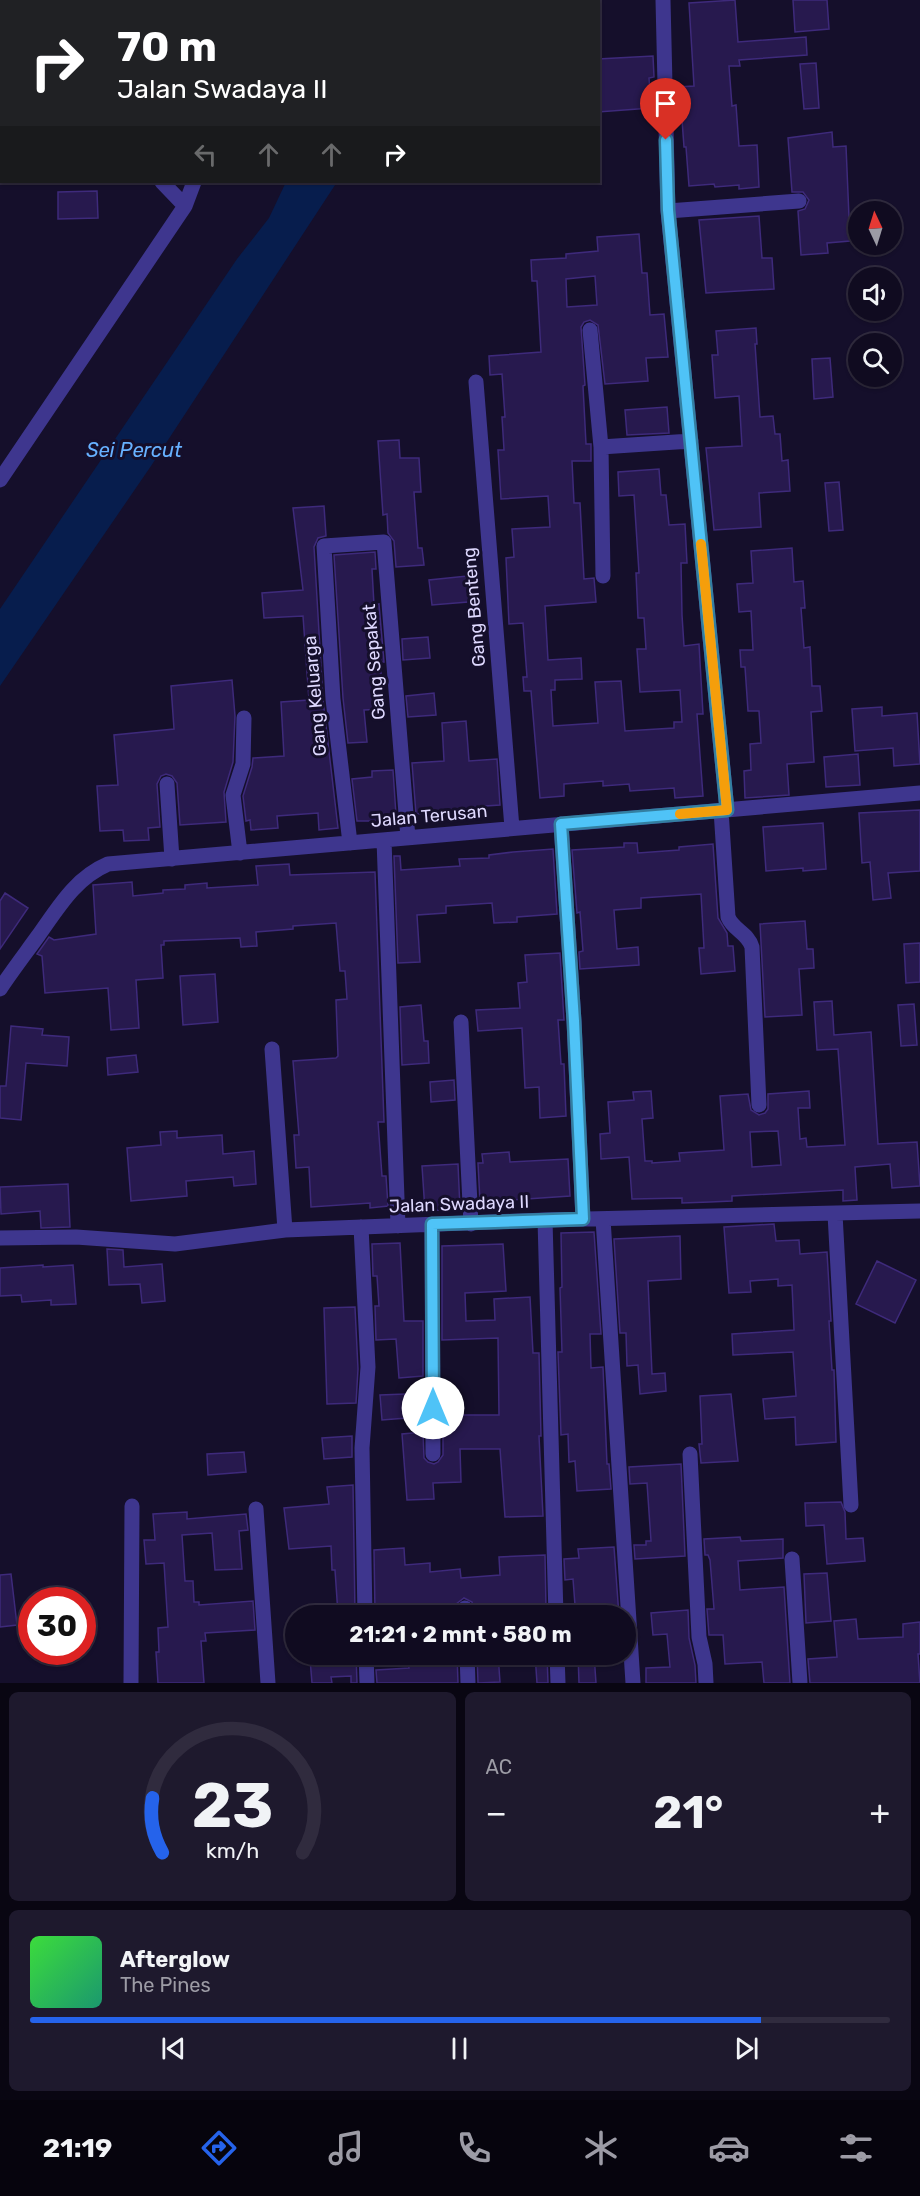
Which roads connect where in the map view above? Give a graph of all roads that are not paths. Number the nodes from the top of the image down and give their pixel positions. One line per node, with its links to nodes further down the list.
1 (663, 0): 6 (street)
2 (163, 183): 5 (street)
3 (194, 183): 5 (street)
4 (799, 201): 6 (street)
5 (184, 206): 11 (street)
6 (668, 210): 9 (street)
7 (590, 330): 10 (street)
8 (476, 382): 19 (street, Gang Benteng)
9 (691, 441): 10 (street); 17 (street)
10 (601, 447): 13 (street)
11 (0, 480)
12 (324, 546): 20 (street, Gang Sepakat); 22 (street, Gang Keluarga)
13 (603, 576)
14 (244, 718): 23 (street)
15 (167, 784): 24 (street)
16 (920, 793): 17 (street, Jalan Terusan)
17 (724, 810): 18 (street, Jalan Terusan); 28 (street)
18 (561, 824): 19 (street, Jalan Terusan); 31 (street)
19 (512, 828): 20 (street, Jalan Terusan)
20 (408, 838): 21 (street, Jalan Terusan)
21 (384, 840): 22 (street, Jalan Terusan); 36 (street)
22 (350, 843): 23 (street, Jalan Terusan)
23 (240, 853): 24 (street, Jalan Terusan)
24 (172, 859): 25 (street, Jalan Terusan)
25 (0, 989)
26 (461, 1022): 35 (street)
27 (272, 1049): 38 (street)
28 (759, 1105)
29 (920, 1211): 30 (street, Jalan Swadaya II)
30 (835, 1214): 32 (street, Jalan Swadaya II); 42 (street)
31 (583, 1219): 32 (street, Jalan Swadaya II); 33 (street, Jalan Swadaya II)
32 (603, 1219): 56 (street)
33 (545, 1220): 35 (street, Jalan Swadaya II); 47 (street)
34 (432, 1224): 35 (street, Jalan Swadaya II); 36 (street, Jalan Swadaya II); 40 (street)
35 (471, 1224)
36 (398, 1226): 37 (street, Jalan Swadaya II)
37 (361, 1227): 38 (street, Jalan Swadaya II); 46 (street)
38 (285, 1230): 39 (street, Jalan Swadaya II)
39 (0, 1238)
40 (433, 1454)
41 (690, 1454): 57 (street)
42 (851, 1505)
43 (132, 1506): 51 (street)
44 (256, 1509): 52 (street)
45 (792, 1559): 58 (street)
46 (365, 1605)
47 (556, 1605)
48 (366, 1665): 53 (street)
49 (467, 1665): 54 (street)
50 (557, 1665): 55 (street)
51 (131, 1683)
52 (268, 1683)
53 (367, 1683)
54 (468, 1683)
55 (558, 1683)
56 (633, 1683)
57 (706, 1683)
58 (800, 1683)

